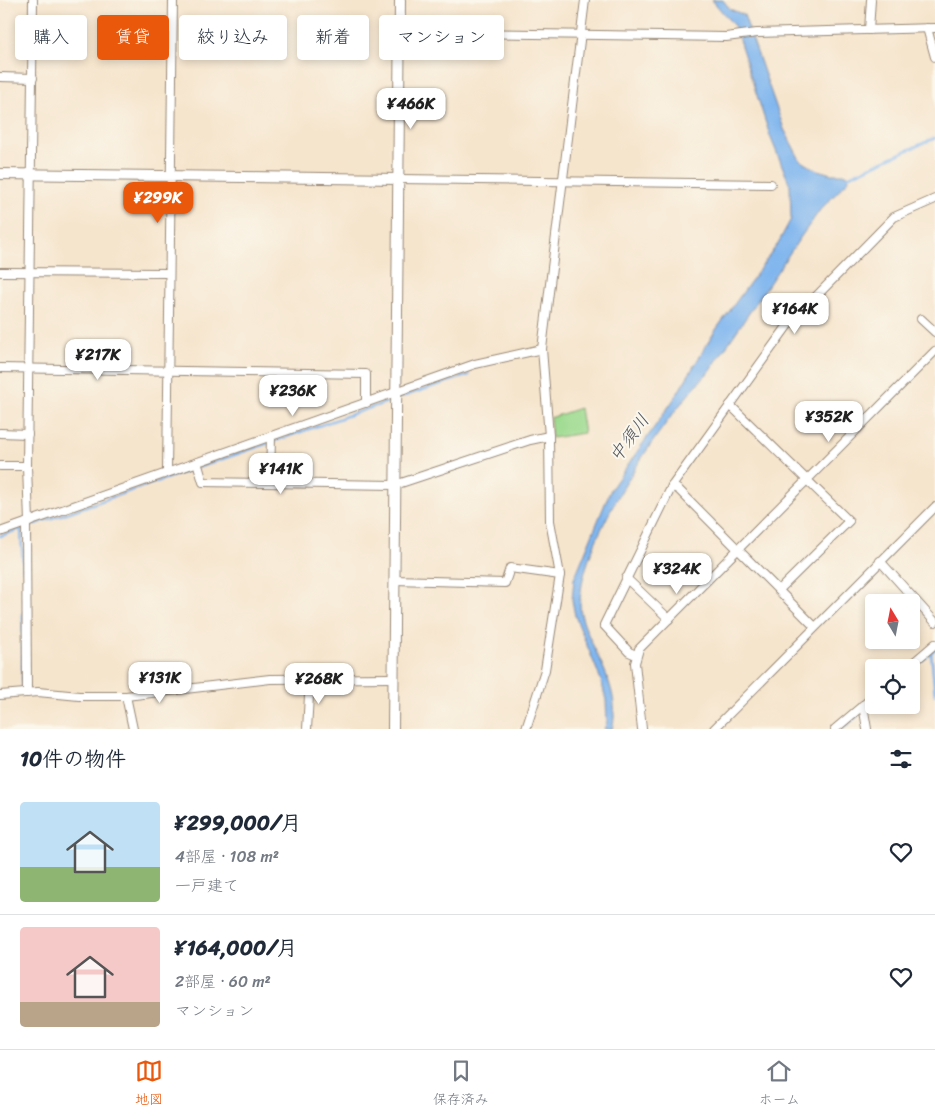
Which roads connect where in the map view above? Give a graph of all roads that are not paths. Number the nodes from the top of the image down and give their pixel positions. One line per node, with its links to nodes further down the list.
1 (33, 0): 14 (street)
2 (173, 0): 17 (street)
3 (400, 0): 6 (street)
4 (585, 0): 10 (street)
5 (871, 0): 8 (street)
6 (400, 15)
7 (931, 28): 8 (street); 11 (street)
8 (869, 30): 10 (street)
9 (504, 34): 10 (street)
10 (582, 35): 19 (street)
11 (935, 57)
12 (400, 60): 18 (street)
13 (0, 78): 14 (street)
14 (33, 78): 16 (street)
15 (0, 174): 16 (street)
16 (32, 174): 17 (street); 23 (street)
17 (171, 176): 18 (street); 24 (street)
18 (398, 179): 19 (street); 32 (street)
19 (562, 181): 20 (street); 27 (street)
20 (771, 184)
21 (935, 199): 34 (street)
22 (0, 272): 23 (street)
23 (31, 272): 24 (street); 30 (street)
24 (168, 273): 31 (street)
25 (921, 319): 26 (street)
26 (935, 332)
27 (542, 349): 32 (street); 38 (street)
28 (935, 351): 43 (street)
29 (0, 368): 30 (street)
30 (29, 368): 31 (street); 36 (street)
31 (167, 371): 33 (street); 42 (street)
32 (396, 392): 33 (street); 45 (street)
33 (366, 403): 37 (street)
34 (730, 405): 43 (street); 46 (street)
35 (0, 433): 36 (street)
36 (28, 434): 41 (street)
37 (272, 436): 39 (street); 44 (street)
38 (549, 436): 45 (street); 52 (street)
39 (197, 462): 42 (street); 44 (street)
40 (0, 466): 41 (street)
41 (27, 466): 48 (street)
42 (167, 472): 48 (street)
43 (807, 481): 50 (street); 55 (street)
44 (270, 483): 45 (street)
45 (395, 485): 54 (street)
46 (672, 486): 50 (street); 53 (street)
47 (935, 507): 51 (street)
48 (28, 523): 49 (street); 64 (street)
49 (0, 532)
50 (738, 550): 55 (street); 56 (street)
51 (880, 561): 57 (street); 58 (street)
52 (560, 575): 54 (street); 71 (street)
53 (626, 578): 56 (street); 60 (street)
54 (394, 580): 63 (street)
55 (779, 590): 58 (street)
56 (669, 619): 60 (street)
57 (935, 622)
58 (814, 626): 73 (street)
59 (935, 644): 61 (street)
60 (636, 655): 72 (street)
61 (918, 659)
62 (310, 678): 63 (street); 66 (street); 69 (street)
63 (392, 678): 70 (street)
64 (27, 693): 65 (street); 66 (street)
65 (0, 695)
66 (126, 696): 68 (street)
67 (863, 705): 74 (street); 75 (street)
68 (133, 729)
69 (307, 729)
70 (393, 729)
71 (526, 729)
72 (642, 729)
73 (714, 729)
74 (835, 729)
75 (867, 729)

